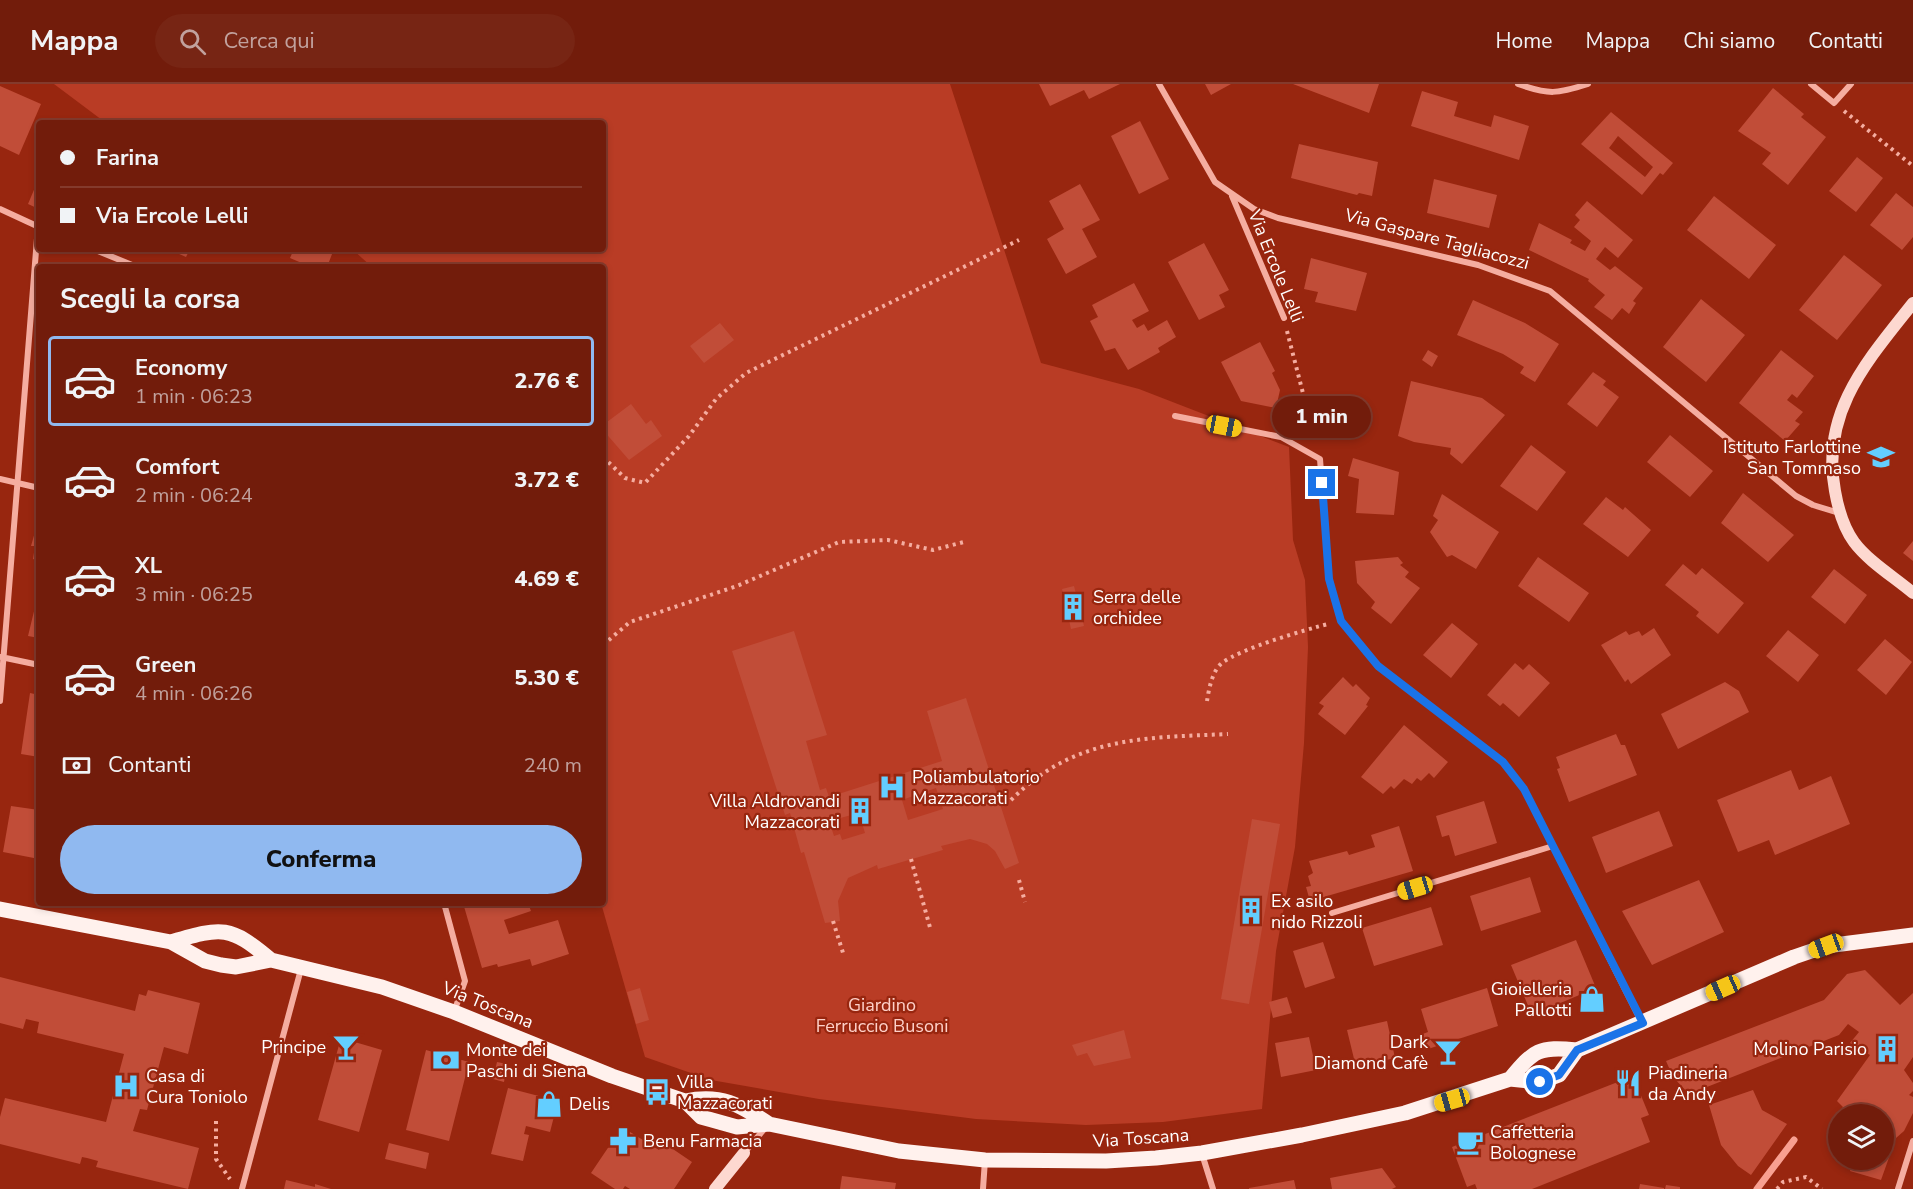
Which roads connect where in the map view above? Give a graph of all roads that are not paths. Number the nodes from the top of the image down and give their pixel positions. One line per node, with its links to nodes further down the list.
1 (1159, 84): 6 (street, Via Gaspare Tagliacozzi)
2 (1518, 84): 3 (street)
3 (1588, 84)
4 (1811, 84): 5 (street)
5 (1851, 84)
6 (1231, 196): 13 (street, Via Ercole Lelli); 18 (street, Via Gaspare Tagliacozzi)
7 (0, 209): 8 (street)
8 (36, 225)
9 (37, 252): 16 (street)
10 (100, 252): 11 (street)
11 (130, 264)
12 (1913, 303): 18 (street)
13 (1284, 318)
14 (1175, 416): 23 (street)
15 (0, 479): 16 (street)
16 (17, 483): 17 (street); 20 (street)
17 (36, 487)
18 (1839, 513): 19 (street)
19 (1913, 593)
20 (2, 657): 21 (street); 22 (street)
21 (36, 664)
22 (0, 701)
23 (1553, 846): 26 (street); 32 (street)
24 (445, 906): 31 (street)
25 (0, 909): 28 (main road, Via Toscana)
26 (1332, 913)
27 (1913, 935): 32 (main road)
28 (171, 942): 29 (main road, Via Toscana); 29 (main road, Via Toscana)
29 (271, 960): 30 (main road, Via Toscana)
30 (302, 966): 31 (main road, Via Toscana); 41 (street)
31 (454, 1012): 35 (main road, Via Toscana)
32 (1643, 1023): 33 (main road)
33 (1577, 1050): 34 (main road); 34 (main road, Via Toscana)
34 (1510, 1079): 39 (main road, Via Toscana)
35 (685, 1101): 36 (main road, Via Toscana); 36 (main road, Via Toscana)
36 (769, 1124): 38 (street); 40 (main road, Via Toscana)
37 (1913, 1141): 45 (street)
38 (744, 1153): 42 (street)
39 (1202, 1153): 40 (main road, Via Toscana); 44 (street)
40 (985, 1160): 43 (street)
41 (242, 1188)
42 (715, 1189)
43 (982, 1189)
44 (1213, 1189)
45 (1898, 1189)

